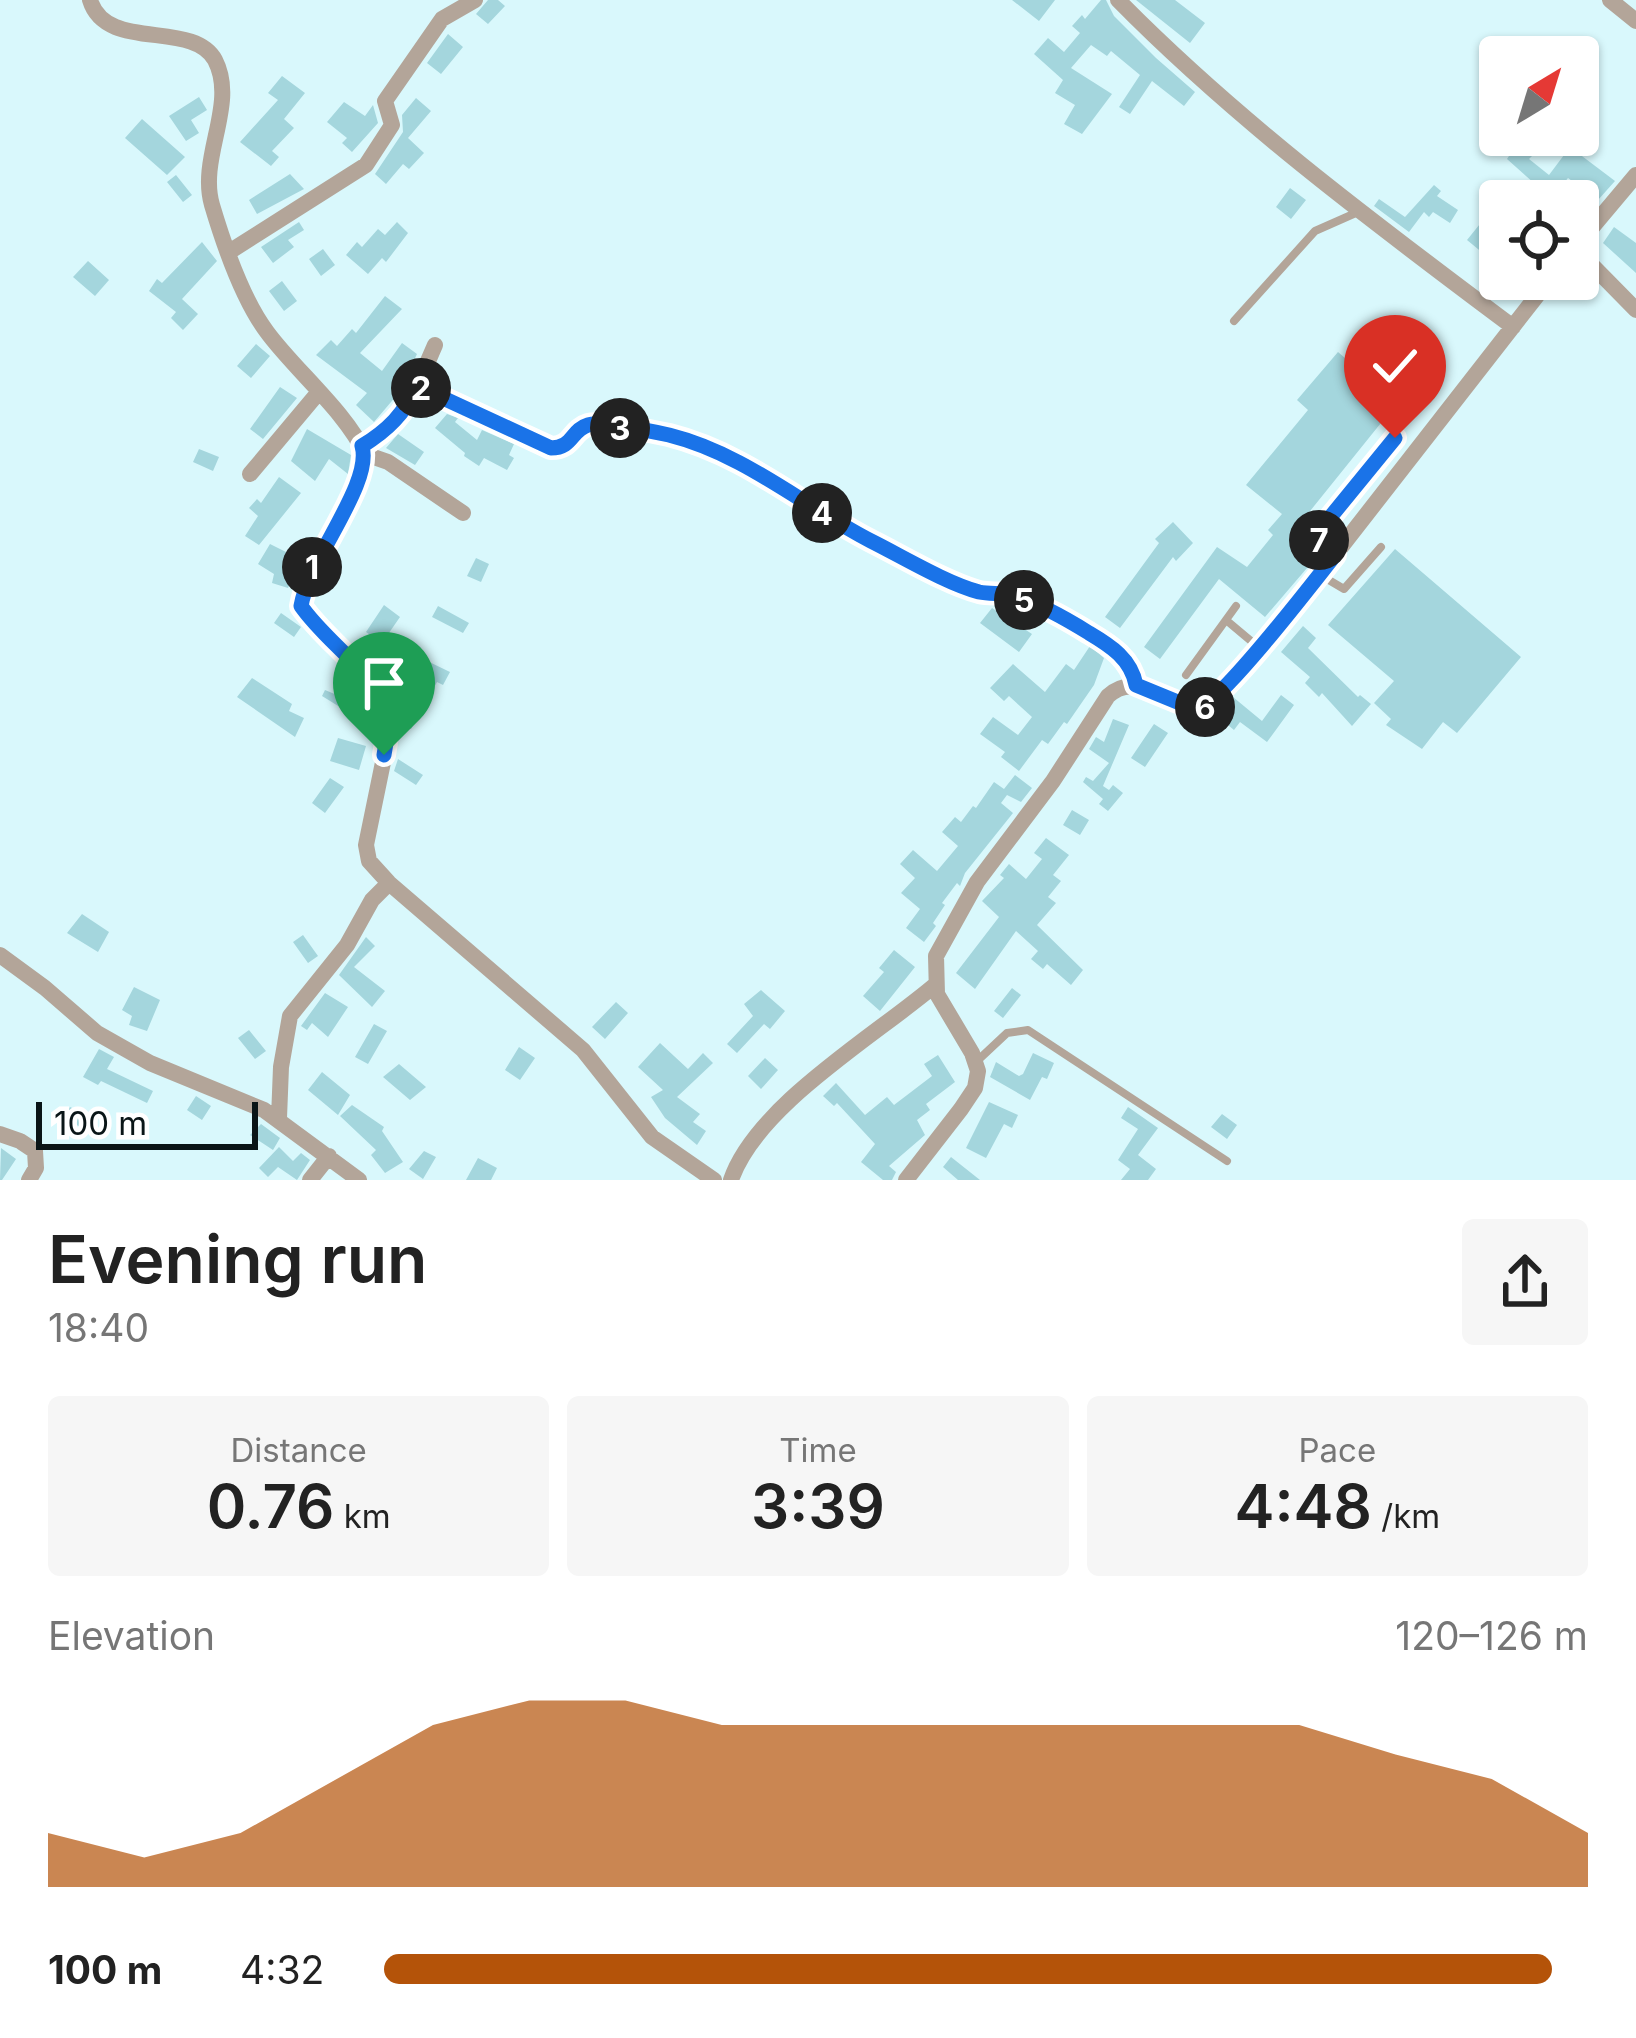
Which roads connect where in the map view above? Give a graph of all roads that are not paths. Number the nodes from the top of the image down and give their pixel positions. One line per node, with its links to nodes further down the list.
1 (90, 0): 9 (street)
2 (476, 0): 9 (street)
3 (1118, 0): 7 (street)
4 (1610, 0): 5 (street)
5 (1636, 21)
6 (1636, 175): 8 (street)
7 (1359, 212): 13 (lane); 14 (street)
8 (1600, 218)
9 (229, 252): 17 (street)
10 (1599, 270): 12 (street)
11 (1534, 300): 14 (street)
12 (1636, 310)
13 (1234, 321)
14 (1513, 327): 23 (street)
15 (435, 345): 16 (street)
16 (417, 386): 19 (street); 29 (street)
17 (318, 393): 19 (street); 20 (street)
18 (1395, 438): 23 (lane)
19 (363, 450): 21 (street); 30 (street)
20 (250, 474)
21 (463, 513)
22 (1381, 547): 24 (lane)
23 (1335, 555): 24 (street)
24 (1320, 574): 27 (street)
25 (1236, 606): 26 (lane)
26 (1226, 620): 27 (lane); 28 (lane)
27 (1258, 647): 29 (street)
28 (1186, 675)
29 (1136, 685): 32 (street)
30 (388, 883): 34 (street); 41 (street)
31 (0, 956): 34 (street)
32 (935, 985): 33 (street); 42 (street)
33 (975, 1063): 37 (lane); 43 (street)
34 (279, 1118): 36 (street)
35 (0, 1134): 38 (street)
36 (329, 1156): 39 (street); 40 (street)
37 (1227, 1161)
38 (29, 1180)
39 (310, 1180)
40 (359, 1180)
41 (715, 1180)
42 (731, 1180)
43 (907, 1180)

